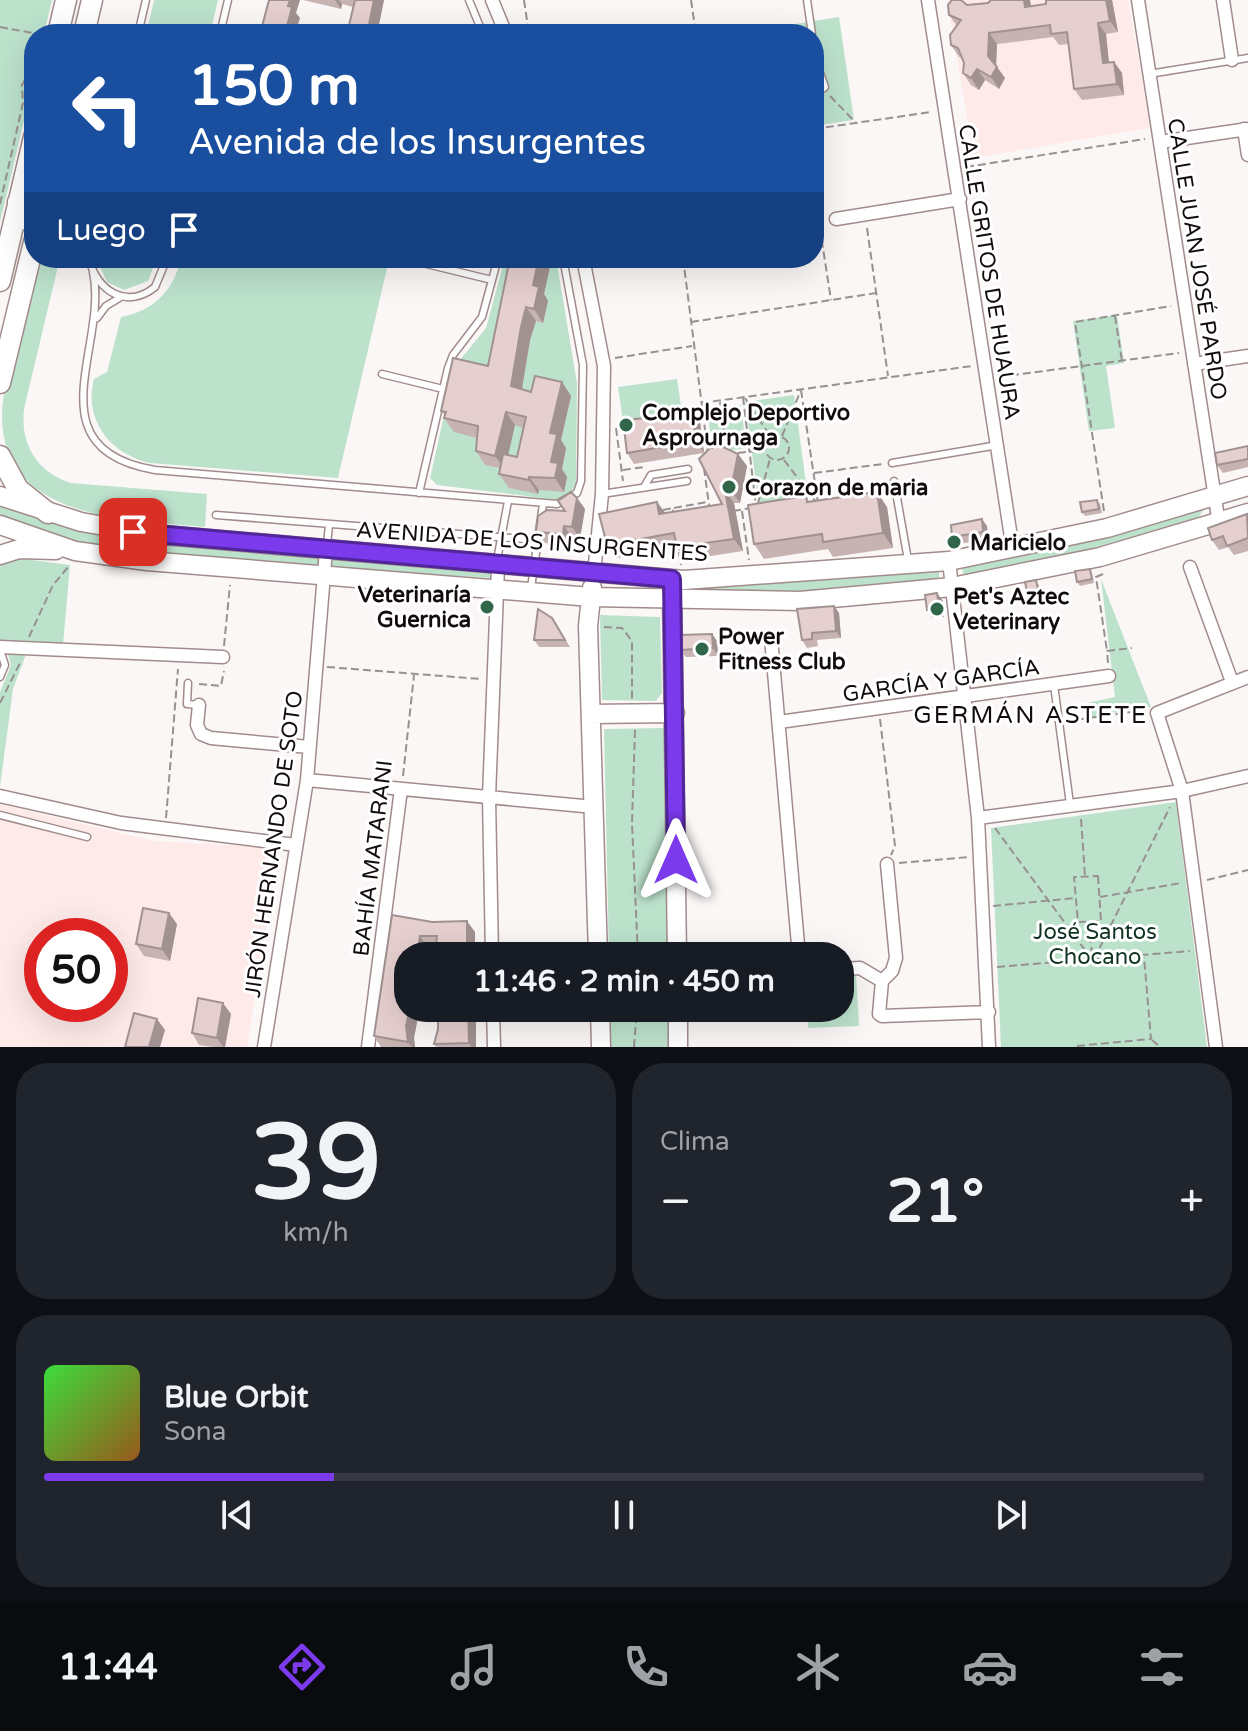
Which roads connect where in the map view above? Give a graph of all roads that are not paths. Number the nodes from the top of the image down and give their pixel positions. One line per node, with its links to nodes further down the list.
1 (66, 0): 10 (main road)
2 (146, 0): 11 (lane)
3 (228, 0): 12 (lane)
4 (469, 0): 13 (lane)
5 (492, 0): 14 (street)
6 (807, 0): 15 (lane)
7 (928, 0): 23 (street, CALLE GRITOS DE HUAURA)
8 (1138, 0): 18 (street, CALLE JUAN JOSÉ PARDO)
9 (1223, 0): 17 (street)
10 (60, 24)
11 (140, 24)
12 (222, 24)
13 (479, 24)
14 (502, 24)
15 (811, 24)
16 (1248, 58): 17 (lane)
17 (1232, 60): 18 (lane)
18 (1149, 74): 20 (street, CALLE JUAN JOSÉ PARDO)
19 (1246, 129): 20 (street); 21 (street)
20 (1159, 139): 44 (street, CALLE JUAN JOSÉ PARDO)
21 (1248, 155)
22 (24, 163): 24 (main road)
23 (960, 199): 26 (street); 48 (street, CALLE GRITOS DE HUAURA)
24 (9, 203): 25 (main road); 27 (main road)
25 (24, 219)
26 (836, 219)
27 (9, 243): 28 (main road); 39 (main road)
28 (24, 244)
29 (24, 250): 41 (main road)
30 (28, 268): 41 (main road)
31 (92, 268): 37 (lane)
32 (163, 268): 40 (lane)
33 (443, 268): 38 (lane)
34 (495, 268): 38 (lane)
35 (565, 268): 61 (lane)
36 (585, 268): 57 (street)
37 (93, 272): 40 (lane); 42 (lane)
38 (492, 280): 47 (lane)
39 (0, 281)
40 (121, 297): 42 (lane)
41 (16, 314): 46 (main road)
42 (94, 324): 56 (lane)
43 (1248, 356): 44 (street)
44 (1193, 357): 59 (street, CALLE JUAN JOSÉ PARDO)
45 (382, 374): 47 (lane)
46 (0, 383)
47 (443, 389): 56 (lane)
48 (998, 445): 50 (lane); 71 (street, CALLE GRITOS DE HUAURA)
49 (0, 456): 62 (main road)
50 (892, 463)
51 (688, 469): 55 (lane)
52 (687, 481): 55 (lane)
53 (894, 481): 76 (lane)
54 (1248, 486): 59 (main road, AVENIDA DE LOS INSURGENTES)
55 (644, 487): 57 (lane)
56 (419, 493): 60 (lane)
57 (602, 494): 81 (street)
58 (0, 496): 62 (main road, AVENIDA DE LOS INSURGENTES)
59 (1215, 498): 66 (street, CALLE JUAN JOSÉ PARDO); 71 (main road, AVENIDA DE LOS INSURGENTES)
60 (508, 501): 61 (lane); 68 (lane)
61 (543, 504): 69 (lane)
62 (48, 513): 70 (main road, AVENIDA DE LOS INSURGENTES)
63 (1248, 513): 66 (main road)
64 (216, 515): 65 (lane)
65 (329, 524): 68 (lane); 70 (lane)
66 (1219, 524): 82 (main road)
67 (0, 525): 72 (main road)
68 (501, 537): 69 (lane); 75 (lane)
69 (537, 540): 78 (lane)
70 (326, 550): 75 (main road, AVENIDA DE LOS INSURGENTES); 79 (street, JIRÓN HERNANDO DE SOTO)
71 (1013, 550): 74 (main road, AVENIDA DE LOS INSURGENTES)
72 (79, 552): 73 (main road); 79 (main road)
73 (0, 555)
74 (949, 561): 76 (main road, AVENIDA DE LOS INSURGENTES); 82 (street)
75 (497, 566): 78 (main road, AVENIDA DE LOS INSURGENTES); 83 (street)
76 (909, 566): 80 (main road, AVENIDA DE LOS INSURGENTES)
77 (1190, 567): 93 (street)
78 (533, 568): 81 (main road, AVENIDA DE LOS INSURGENTES); 84 (lane)
79 (324, 573): 83 (main road); 101 (street, JIRÓN HERNANDO DE SOTO)
80 (677, 573): 81 (main road, AVENIDA DE LOS INSURGENTES); 86 (main road)
81 (594, 574): 85 (main road)
82 (952, 587): 86 (main road); 96 (street)
83 (496, 589): 84 (main road); 107 (street)
84 (530, 591): 85 (main road)
85 (591, 597): 86 (main road); 99 (main road)
86 (672, 599): 98 (main road)
87 (771, 638): 100 (street)
88 (0, 649): 89 (street); 91 (lane)
89 (223, 657)
90 (1109, 676): 95 (street, GARCÍA Y GARCÍA)
91 (0, 677)
92 (1248, 677): 93 (street)
93 (1232, 682): 105 (street)
94 (188, 683): 97 (lane)
95 (1054, 685): 96 (street, GARCÍA Y GARCÍA); 108 (lane)
96 (965, 699): 100 (street, GARCÍA Y GARCÍA); 111 (street)
97 (199, 705): 101 (street)
98 (675, 713): 99 (main road); 117 (main road)
99 (591, 714): 109 (main road)
100 (779, 722): 118 (street)
101 (309, 747): 103 (street, JIRÓN HERNANDO DE SOTO)
102 (1248, 776): 105 (street)
103 (307, 780): 104 (street); 113 (street, JIRÓN HERNANDO DE SOTO)
104 (401, 789): 107 (street); 126 (street, BAHÍA MATARANI)
105 (1180, 792): 108 (street); 131 (street)
106 (0, 796): 113 (street)
107 (489, 797): 109 (street); 115 (street)
108 (1075, 806): 111 (street)
109 (594, 807): 116 (main road)
110 (0, 815): 112 (lane)
111 (982, 818): 121 (street)
112 (87, 837)
113 (296, 845): 125 (street, JIRÓN HERNANDO DE SOTO)
114 (887, 864): 120 (street)
115 (492, 942)
116 (598, 942)
117 (677, 942)
118 (798, 942)
119 (854, 968): 120 (street)
120 (882, 981): 121 (street)
121 (989, 1012): 130 (street)
122 (493, 1022): 127 (street)
123 (600, 1022): 128 (main road)
124 (678, 1022): 129 (main road)
125 (265, 1047)
126 (368, 1047)
127 (494, 1047)
128 (601, 1047)
129 (678, 1047)
130 (989, 1047)
131 (1216, 1047)

